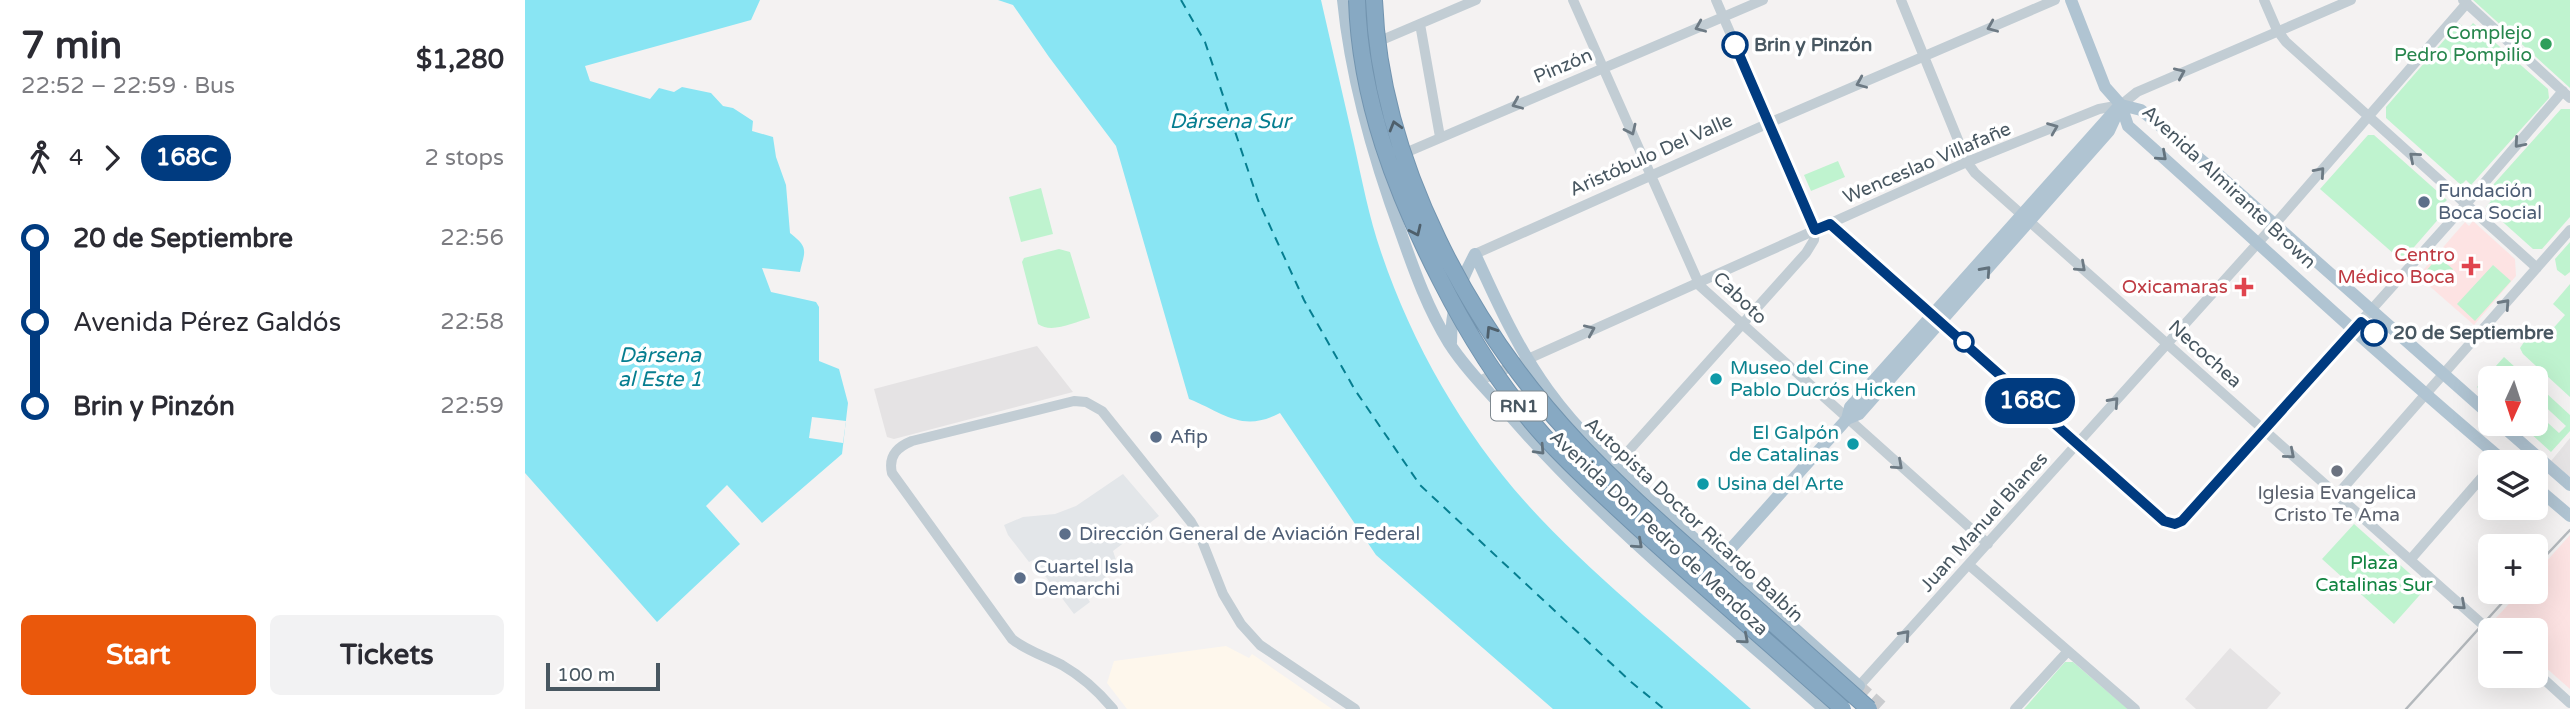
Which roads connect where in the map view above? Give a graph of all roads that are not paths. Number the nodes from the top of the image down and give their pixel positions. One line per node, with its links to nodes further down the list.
1 (1343, 0): 18 (main road, Avenida Don Pedro de Mendoza)
2 (1357, 0): 75 (highway, Autopista Doctor Ricardo Balbín / RN1, one-way to 75, bridge)
3 (1363, 0): 18 (main road, Avenida Don Pedro de Mendoza)
4 (1374, 0): 68 (highway, Autopista Doctor Ricardo Balbín / RN1, one-way to 4, bridge)
5 (1476, 0): 16 (street)
6 (1573, 0): 20 (street, Caboto)
7 (1716, 0): 15 (street)
8 (1763, 0): 15 (street, Pinzón)
9 (1901, 0): 19 (street, Necochea)
10 (2055, 0): 19 (street, Aristóbulo Del Valle, one-way to 19)
11 (2071, 0): 22 (main road, Avenida Almirante Brown)
12 (2264, 0): 17 (street)
13 (2351, 0): 17 (street, Wenceslao Villafañe)
14 (2465, 2): 21 (street); 23 (street, Juan Manuel Blanes)
15 (1723, 17): 20 (street, Pinzón, one-way to 20); 24 (street)
16 (1420, 24): 18 (street); 25 (street)
17 (2277, 30): 22 (street, Wenceslao Villafañe, one-way to 17); 23 (street)
18 (1356, 51): 27 (main road, Avenida Don Pedro de Mendoza)
19 (1924, 56): 24 (street, Aristóbulo Del Valle, one-way to 24); 26 (street, Necochea)
20 (1602, 68): 25 (street, Pinzón, one-way to 25); 28 (street, Caboto, one-way to 28)
21 (2567, 94): 29 (street, one-way to 29)
22 (2121, 105): 26 (street, Wenceslao Villafañe, one-way to 22); 30 (main road); 31 (main road, Avenida Almirante Brown); 35 (main road, Avenida Almirante Brown, one-way to 35)
23 (2368, 117): 29 (street, one-way to 23); 31 (street, Juan Manuel Blanes, one-way to 23)
24 (1769, 123): 28 (street, Aristóbulo Del Valle); 33 (street)
25 (1440, 137): 27 (street, Pinzón)
26 (1968, 162): 30 (street, Necochea); 32 (street, Wenceslao Villafañe)
27 (1377, 165): 38 (main road, Avenida Don Pedro de Mendoza)
28 (1653, 175): 36 (street, Aristóbulo Del Valle); 39 (street, Caboto)
29 (2467, 203): 37 (street); 40 (street)
30 (2027, 217): 41 (main road); 44 (street, Necochea, one-way to 44)
31 (2275, 223): 35 (street, Juan Manuel Blanes); 40 (main road, Avenida Almirante Brown)
32 (1830, 224): 33 (street, Wenceslao Villafañe); 41 (street)
33 (1815, 230): 39 (street, Wenceslao Villafañe); 42 (street)
34 (2570, 230): 37 (street)
35 (2258, 241): 43 (main road, Avenida Almirante Brown); 44 (street, Juan Manuel Blanes)
36 (1475, 254): 38 (main road, Aristóbulo Del Valle); 45 (main road); 46 (main road, Avenida Don Pedro de Mendoza)
37 (2537, 268): 47 (street, one-way to 37)
38 (1417, 278): 45 (main road, Avenida Don Pedro de Mendoza)
39 (1697, 281): 42 (street, Caboto); 46 (street, Wenceslao Villafañe, one-way to 39)
40 (2372, 309): 43 (street); 47 (main road, Avenida Almirante Brown)
41 (1936, 318): 51 (main road); 54 (street)
42 (1742, 325): 51 (street, Caboto); 56 (street)
43 (2355, 329): 49 (main road, Avenida Almirante Brown); 52 (street)
44 (2167, 343): 52 (street, Necochea); 54 (street, Juan Manuel Blanes, one-way to 44)
45 (1451, 345): 48 (main road, Avenida Don Pedro de Mendoza)
46 (1528, 358): 48 (street, Wenceslao Villafañe); 56 (main road, Avenida Don Pedro de Mendoza)
47 (2443, 373): 49 (street); 50 (main road, Avenida Almirante Brown)
48 (1479, 380): 74 (main road, Avenida Don Pedro de Mendoza, one-way to 74)
49 (2425, 396): 55 (main road, Avenida Almirante Brown); 59 (street)
50 (2478, 404)
51 (1847, 419): 62 (street, Caboto, one-way to 62); 64 (main road)
52 (2264, 431): 54 (street); 59 (street, Necochea, one-way to 59)
53 (2514, 436): 58 (main road)
54 (2077, 443): 62 (street, Juan Manuel Blanes)
55 (2488, 450)
56 (1615, 466): 64 (main road, Avenida Don Pedro de Mendoza)
57 (2478, 482): 63 (street)
58 (2570, 485)
59 (2337, 495): 63 (street, Necochea)
60 (2548, 498): 61 (main road)
61 (2570, 516)
62 (1988, 544): 65 (street, Juan Manuel Blanes)
63 (2410, 560): 66 (street, Necochea, one-way to 66)
64 (1719, 562): 70 (main road, Avenida Don Pedro de Mendoza)
65 (1969, 565): 67 (street); 70 (street, Juan Manuel Blanes, one-way to 65)
66 (2478, 620)
67 (2067, 650): 78 (street); 79 (street)
68 (1813, 659): 76 (highway, Autopista Doctor Ricardo Balbín / RN1, bridge); 77 (highway, bridge)
69 (2548, 683): 71 (street)
70 (1860, 685)
71 (2570, 703)
72 (1113, 709): 73 (street)
73 (1355, 709)
74 (1824, 709)
75 (1843, 709)
76 (1869, 709)
77 (1882, 709)
78 (2015, 709)
79 (2135, 709)

